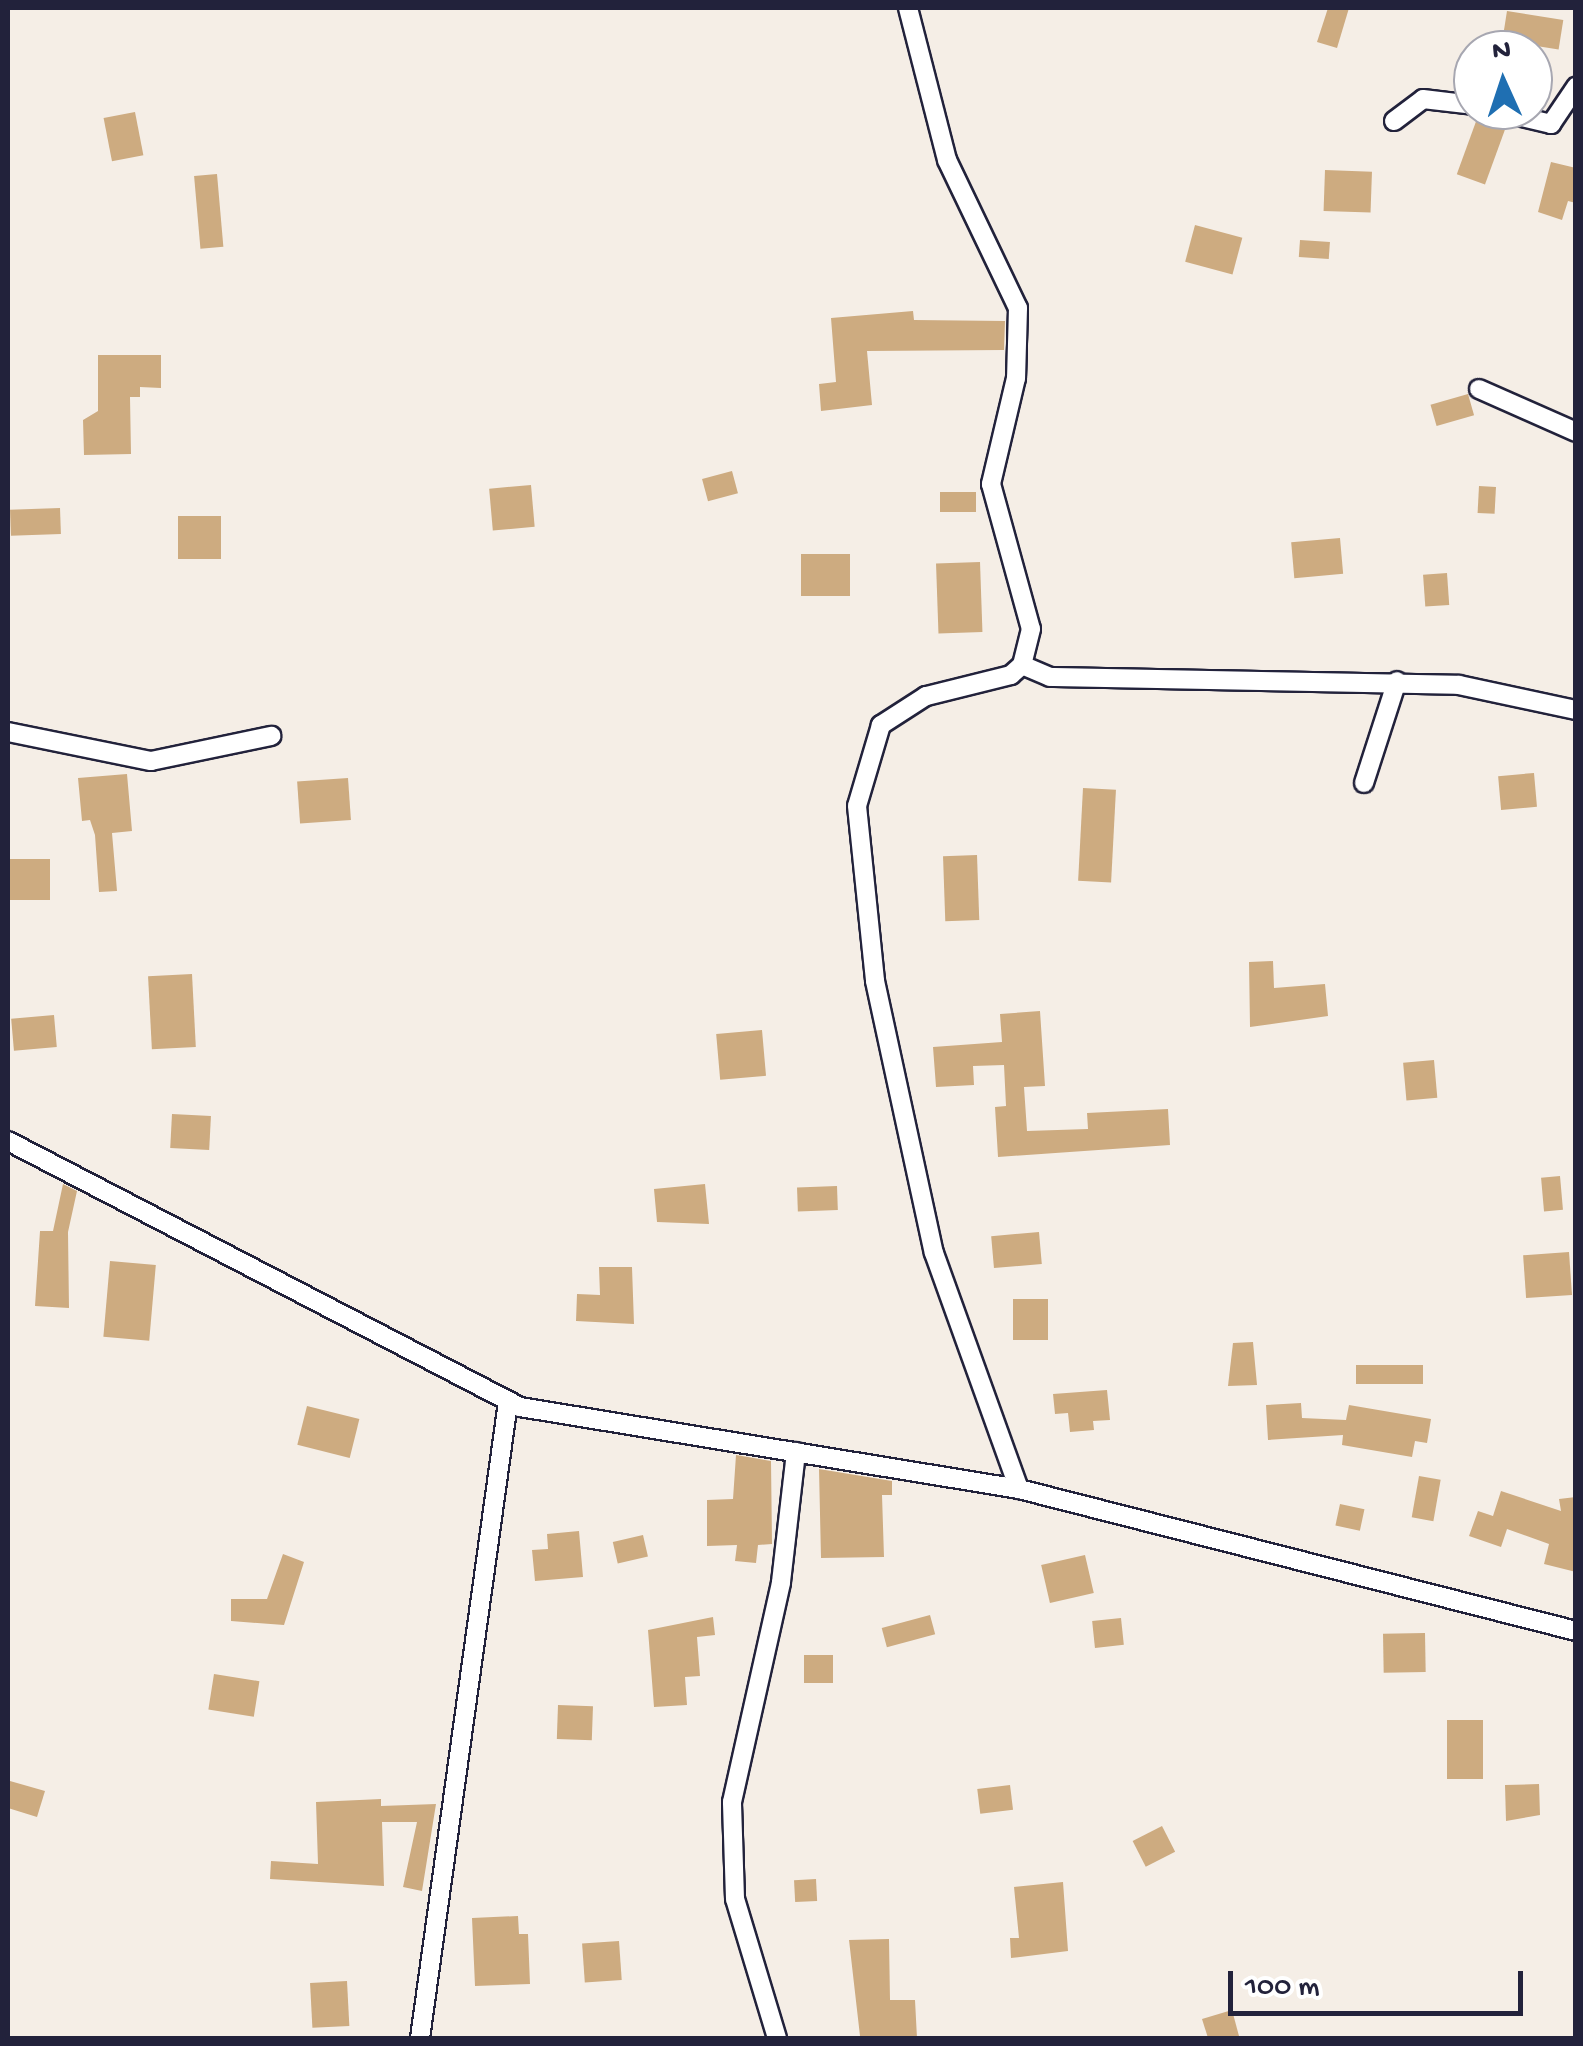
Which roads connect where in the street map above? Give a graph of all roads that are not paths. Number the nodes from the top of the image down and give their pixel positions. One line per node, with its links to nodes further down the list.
1 (908, 8): 8 (street)
2 (1576, 87): 4 (street)
3 (1453, 103): 5 (street)
4 (1569, 120)
5 (1394, 121)
6 (1479, 389): 7 (street)
7 (1576, 432)
8 (1022, 665): 9 (street); 17 (street)
9 (1397, 681): 10 (street); 13 (street)
10 (1576, 710)
11 (8, 732): 12 (street)
12 (271, 736)
13 (1364, 783)
14 (8, 1141): 15 (street)
15 (508, 1402): 16 (street); 19 (street)
16 (796, 1452): 17 (street); 20 (street)
17 (1020, 1489): 18 (street)
18 (1576, 1630)
19 (420, 2038)
20 (777, 2038)

